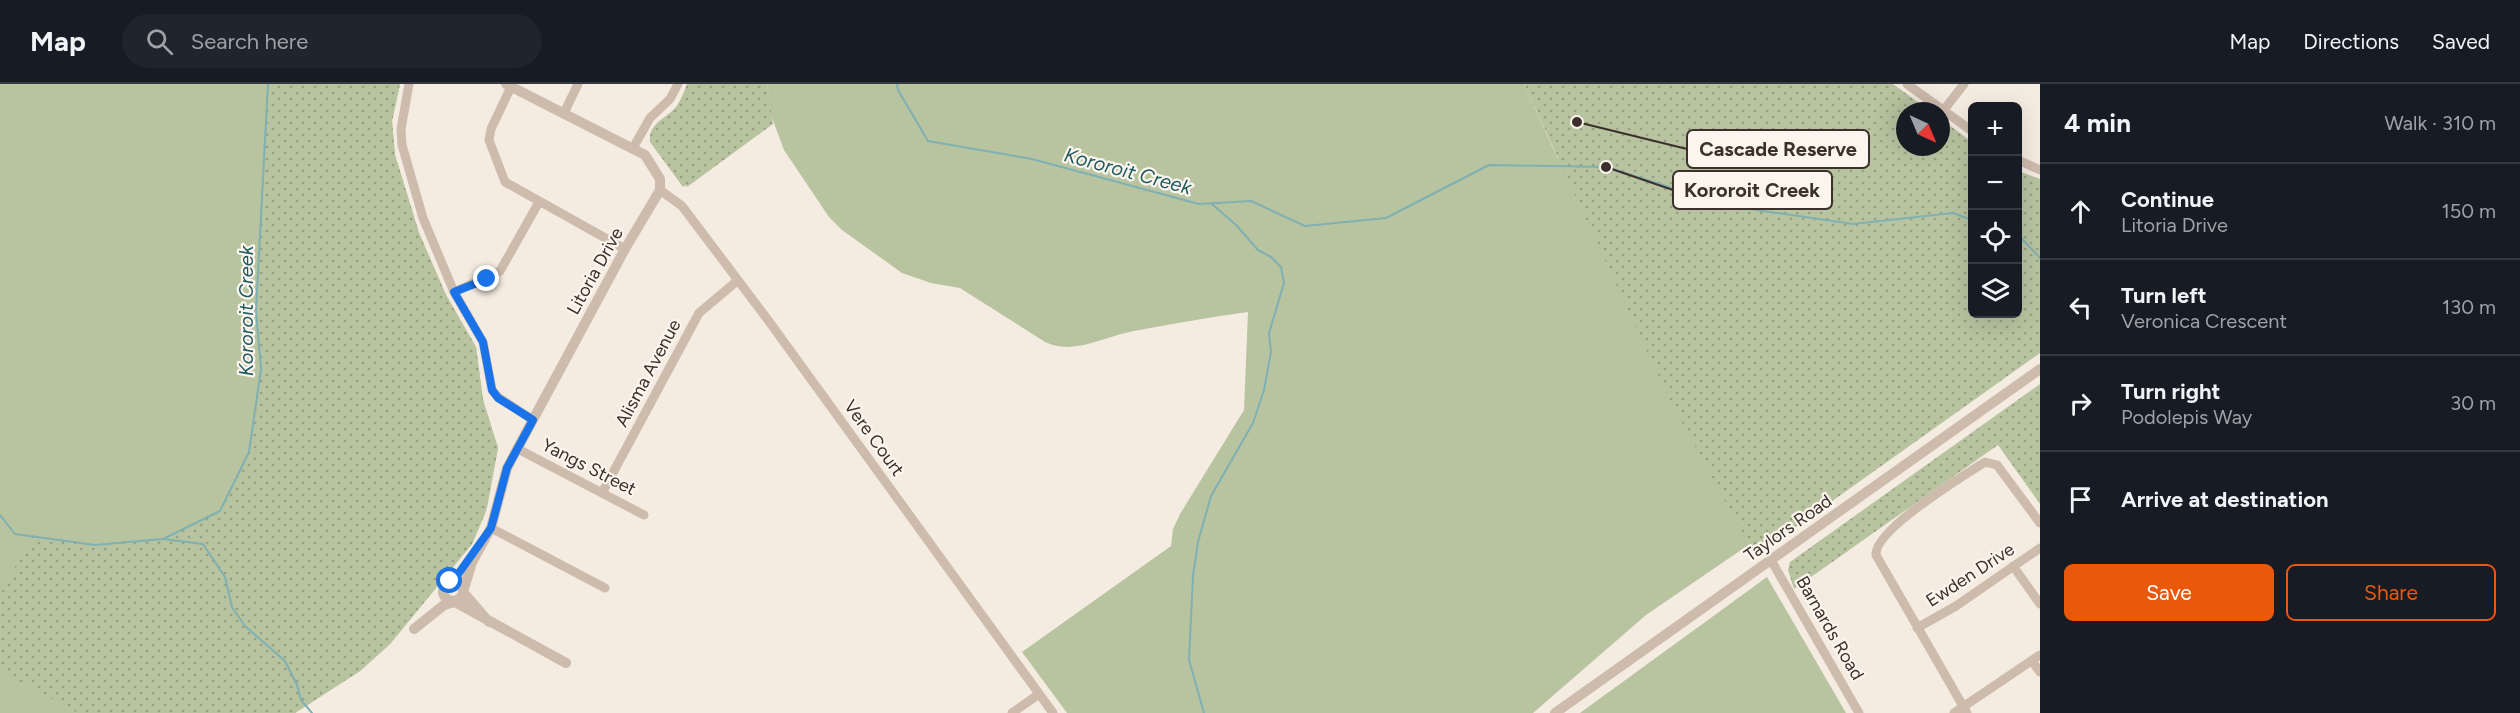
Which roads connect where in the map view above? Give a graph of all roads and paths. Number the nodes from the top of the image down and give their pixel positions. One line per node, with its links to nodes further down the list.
1 (409, 84): 19 (street)
2 (578, 84): 9 (street)
3 (678, 84): 12 (street)
4 (1907, 84): 7 (street)
5 (1964, 84): 8 (street)
6 (509, 85): 9 (street); 16 (street)
7 (1932, 102)
8 (1950, 103)
9 (564, 113): 12 (street)
10 (1950, 115): 11 (street)
11 (1968, 128)
12 (633, 148): 15 (street)
13 (2022, 162): 14 (street)
14 (2040, 170)
15 (660, 190): 17 (street, Litoria Drive); 18 (street, Vere Court)
16 (539, 202): 17 (street); 19 (street)
17 (625, 249): 21 (street, Litoria Drive)
18 (737, 281): 23 (street, Alisma Avenue); 42 (street, Vere Court)
19 (454, 292): 21 (street)
20 (2040, 369): 29 (street, Taylors Road)
21 (533, 420): 22 (street, Litoria Drive)
22 (518, 449): 23 (street, Yangs Street); 26 (street, Litoria Drive)
23 (602, 493): 24 (street, Yangs Street)
24 (644, 515)
25 (2040, 523): 38 (street)
26 (491, 528): 27 (street, Litoria Drive); 32 (street)
27 (481, 545): 31 (street, Litoria Drive); 34 (street, Litoria Drive)
28 (2040, 548): 30 (street, Ewden Drive)
29 (1771, 560): 46 (street, Taylors Road); 47 (street, Barnards Road)
30 (2013, 566): 36 (street); 38 (street, Ewden Drive)
31 (450, 581): 33 (street, Litoria Drive); 34 (street)
32 (605, 588)
33 (442, 592): 35 (street); 35 (street, Litoria Drive)
34 (464, 592): 35 (street, Litoria Drive); 37 (street)
35 (455, 602): 37 (street)
36 (2040, 604)
37 (489, 622): 40 (street)
38 (1917, 628): 43 (street)
39 (2036, 658): 41 (street); 43 (street)
40 (566, 663)
41 (2040, 672)
42 (1039, 694): 44 (street); 45 (street, Vere Court)
43 (1966, 710): 48 (street)
44 (1012, 713)
45 (1053, 713)
46 (1555, 713)
47 (1859, 713)
48 (1954, 713)

